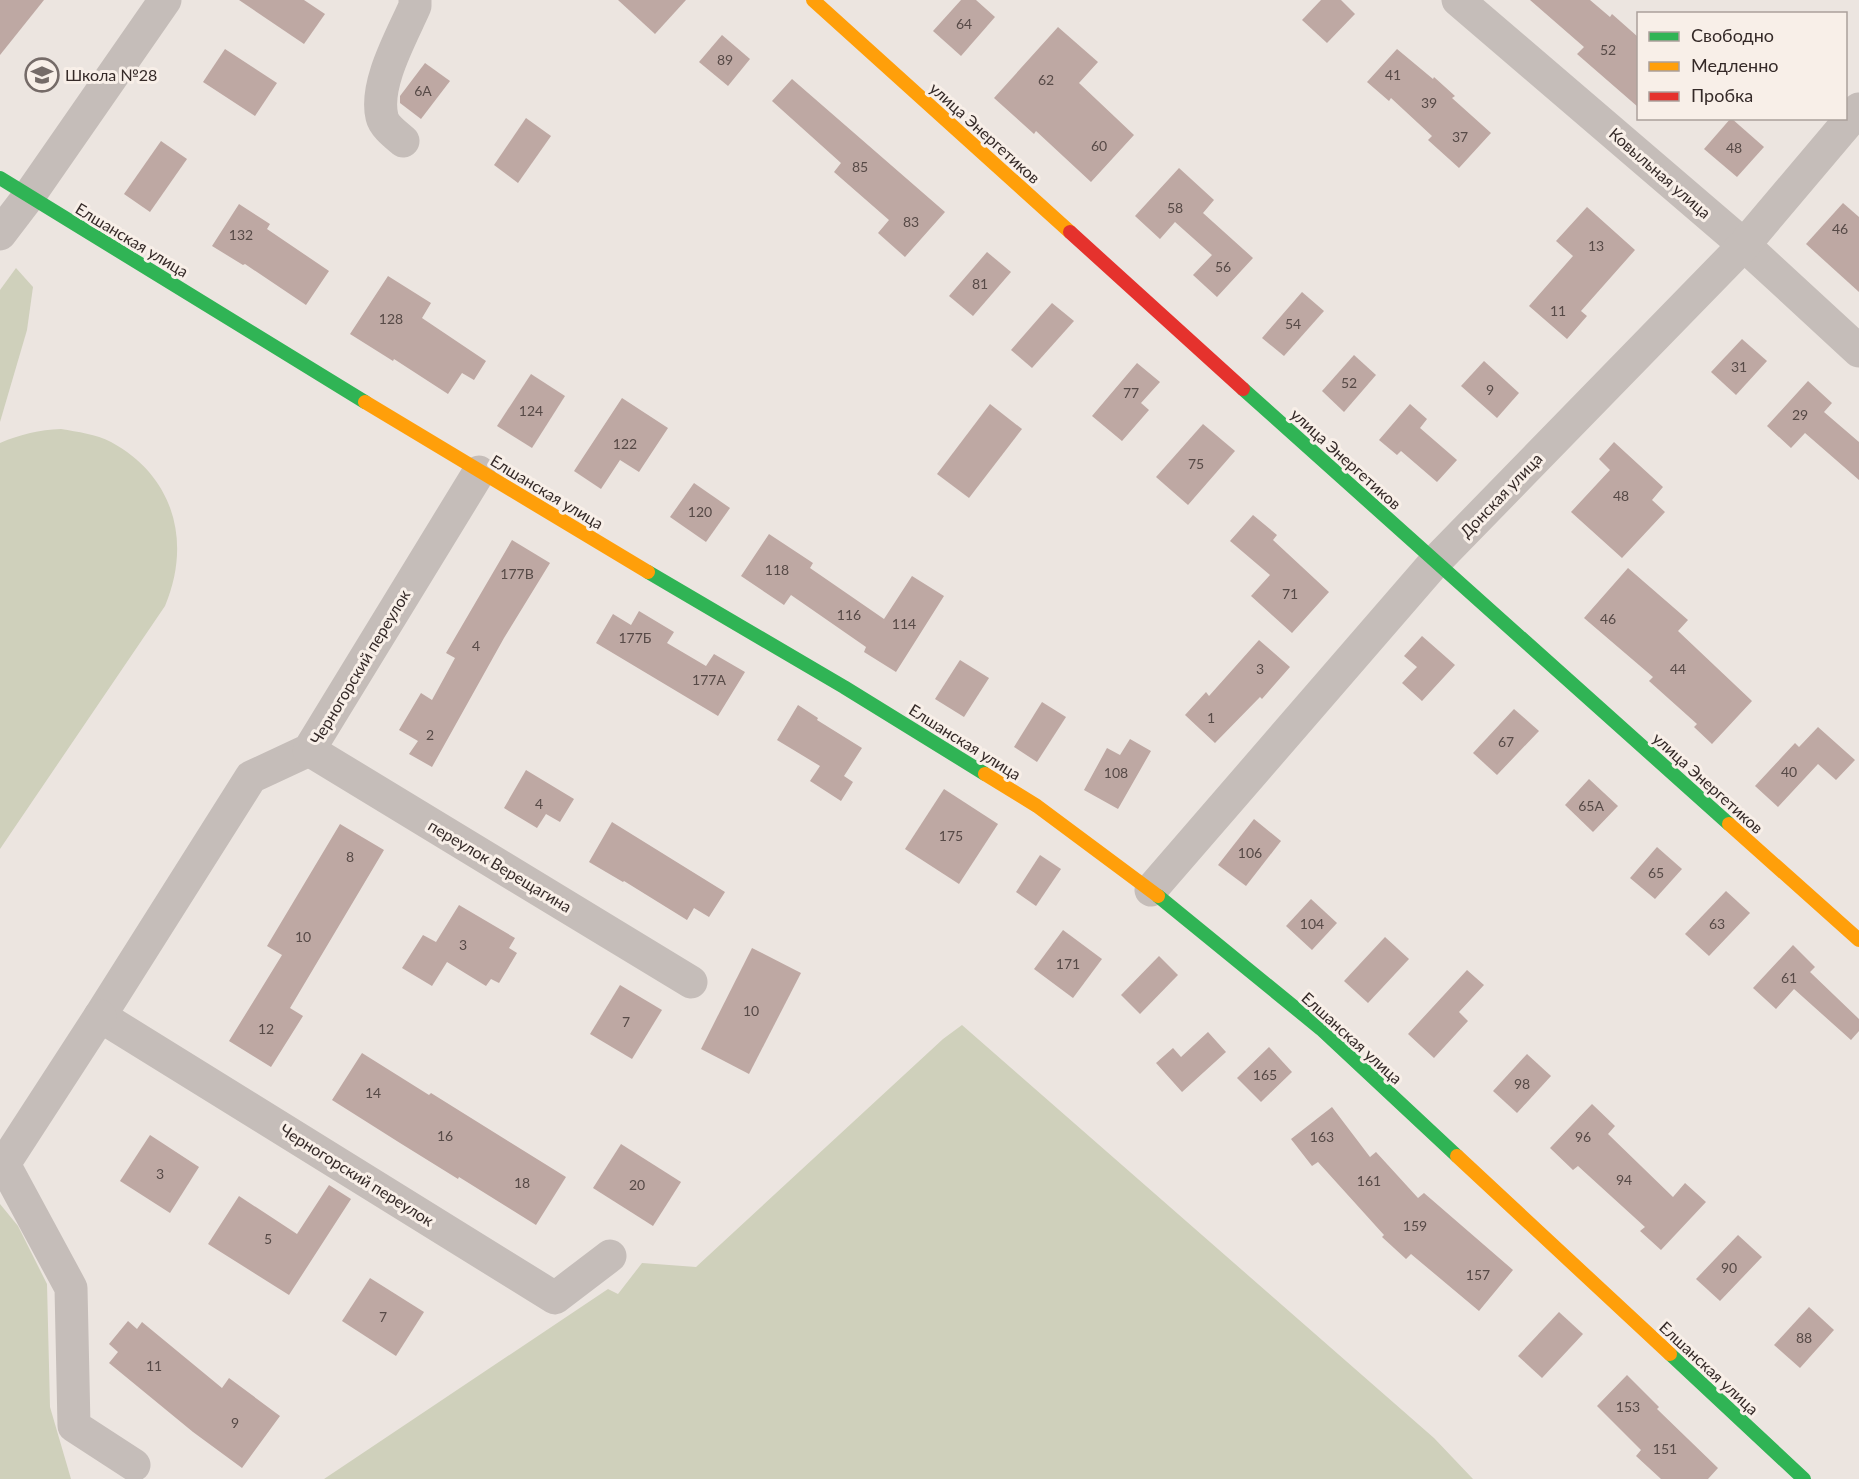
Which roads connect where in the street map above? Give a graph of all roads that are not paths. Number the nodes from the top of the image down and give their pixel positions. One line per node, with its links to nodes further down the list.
1 (165, 0): 8 (street)
2 (415, 0): 6 (street)
3 (813, 0): 13 (main road, улица Энергетиков)
4 (1458, 0): 10 (street, Ковыльная улица)
5 (1859, 109): 10 (street, Донская улица)
6 (403, 141)
7 (0, 178): 8 (main road, Елшанская улица)
8 (29, 196): 9 (street); 12 (main road, Елшанская улица)
9 (0, 234)
10 (1744, 245): 11 (street, Ковыльная улица); 13 (street, Донская улица)
11 (1859, 351)
12 (479, 472): 14 (street, Черногорский переулок); 15 (main road, Елшанская улица)
13 (1435, 562): 15 (street, Донская улица); 16 (main road, улица Энергетиков)
14 (309, 750): 17 (street, переулок Верещагина); 18 (street, Черногорский переулок)
15 (1151, 890): 21 (main road, Елшанская улица)
16 (1859, 940)
17 (691, 982)
18 (100, 1016): 19 (street, Черногорский переулок); 20 (street, Черногорский переулок)
19 (610, 1257)
20 (134, 1465)
21 (1804, 1479)

